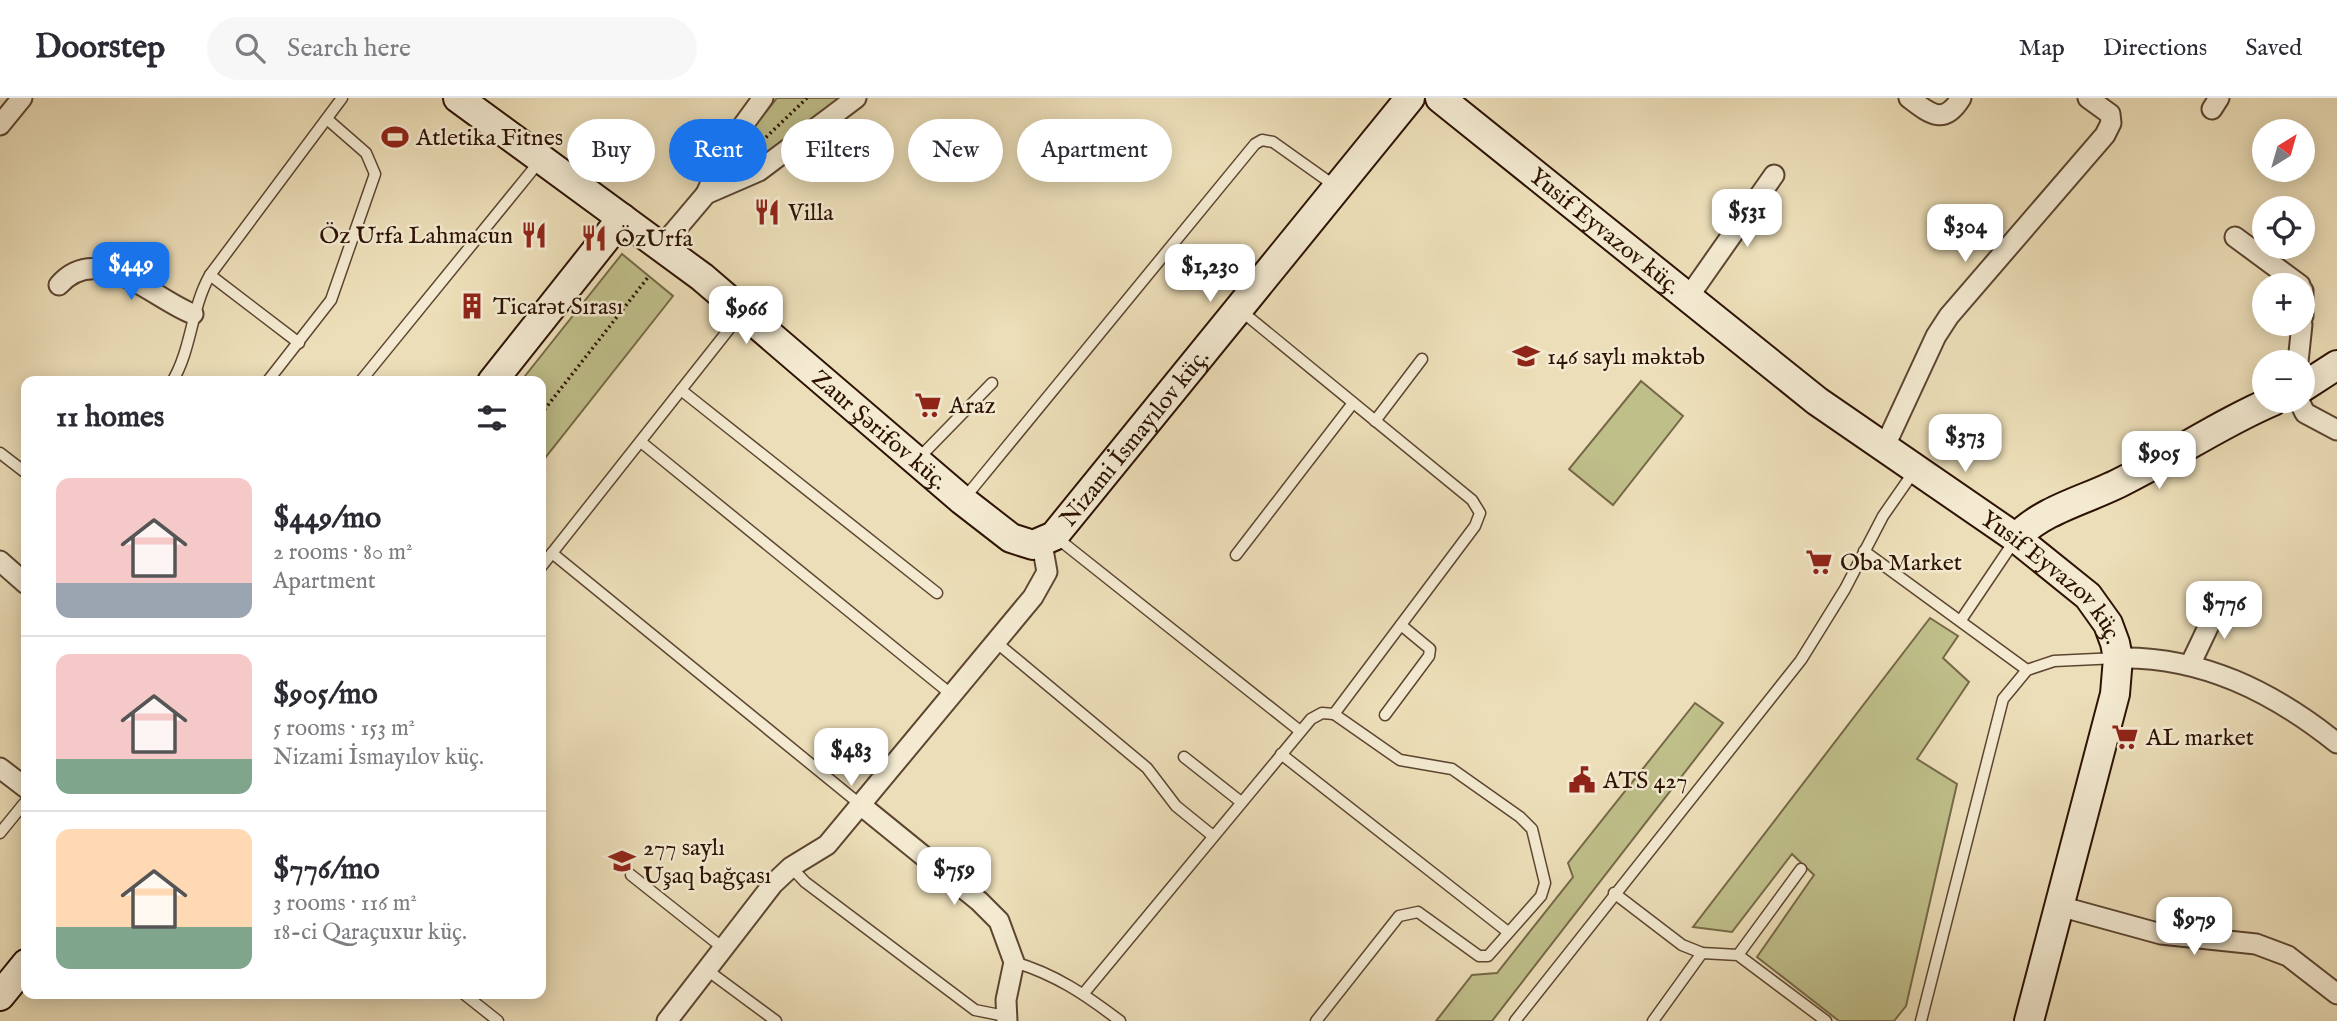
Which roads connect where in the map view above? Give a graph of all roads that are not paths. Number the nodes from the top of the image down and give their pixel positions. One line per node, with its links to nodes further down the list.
1 (22, 98): 12 (street)
2 (342, 98): 11 (lane)
3 (763, 98): 16 (street)
4 (856, 98): 16 (street)
5 (1410, 98): 15 (street, Nizami İsmayılov küç.)
6 (1440, 98): 23 (street, Yusif Eyvazov küç.)
7 (1909, 98): 8 (street)
8 (1961, 98)
9 (2088, 98): 43 (street)
10 (460, 99): 13 (street, Zaur Şərifov küç.)
11 (327, 119): 21 (lane); 27 (lane)
12 (0, 125)
13 (542, 159): 17 (street, Zaur Şərifov küç.); 32 (lane)
14 (1774, 175): 23 (street)
15 (1337, 188): 24 (street, Nizami İsmayılov küç.); 48 (lane)
16 (706, 194): 19 (street)
17 (622, 218): 19 (street, Zaur Şərifov küç.); 33 (street)
18 (2235, 237): 20 (street)
19 (662, 246): 25 (street, Zaur Şərifov küç.)
20 (2284, 273)
21 (210, 275): 26 (lane); 27 (lane)
22 (58, 285): 26 (street)
23 (1687, 299): 43 (street, Yusif Eyvazov küç.)
24 (1238, 308): 37 (lane); 50 (street, Nizami İsmayılov küç.)
25 (743, 310): 36 (lane); 45 (street, Zaur Şərifov küç.)
26 (193, 314): 30 (lane)
27 (299, 343): 31 (lane)
28 (1422, 359): 40 (lane)
29 (2337, 365): 34 (street)
30 (174, 376)
31 (272, 376)
32 (365, 376)
33 (497, 376)
34 (2315, 379)
35 (992, 383): 45 (lane)
36 (681, 390): 42 (lane); 57 (lane)
37 (1353, 402): 40 (lane); 53 (lane)
38 (2252, 410): 49 (street)
39 (2305, 413): 41 (street)
40 (1375, 421): 60 (lane)
41 (2337, 430)
42 (640, 442): 52 (lane); 65 (lane)
43 (1884, 448): 47 (street, Yusif Eyvazov küç.)
44 (0, 453): 46 (lane)
45 (916, 461): 48 (street, Zaur Şərifov küç.)
46 (21, 469)
47 (1915, 469): 49 (street, Yusif Eyvazov küç.); 51 (lane)
48 (962, 500): 50 (street, Zaur Şərifov küç.)
49 (2016, 538): 59 (lane); 62 (street, Yusif Eyvazov küç.)
50 (1048, 540): 61 (street); 68 (lane)
51 (1864, 551): 59 (lane); 82 (lane)
52 (552, 553): 55 (lane); 75 (lane)
53 (1236, 555)
54 (0, 561): 56 (street)
55 (546, 561)
56 (21, 580)
57 (937, 593)
58 (2221, 600): 63 (street)
59 (1961, 620): 64 (lane)
60 (1401, 625): 66 (lane); 67 (lane)
61 (997, 643): 65 (street); 78 (lane)
62 (2118, 658): 63 (street); 64 (lane); 83 (street, Yusif Eyvazov küç.)
63 (2190, 665): 69 (street)
64 (2027, 670): 104 (lane)
65 (952, 695): 75 (street)
66 (1334, 714): 68 (lane); 84 (lane)
67 (1385, 715)
68 (1300, 732): 70 (lane)
69 (2335, 738)
70 (1281, 754): 74 (lane); 84 (lane)
71 (1184, 757): 74 (lane)
72 (0, 768): 73 (street)
73 (21, 784)
74 (1241, 803): 78 (lane)
75 (862, 806): 79 (street); 88 (street)
76 (21, 807): 77 (lane)
77 (0, 833)
78 (1213, 836): 91 (lane)
79 (791, 867): 85 (street); 95 (lane)
80 (1801, 869): 87 (lane)
81 (631, 875): 85 (lane)
82 (1614, 893): 86 (lane); 101 (lane)
83 (2059, 906): 92 (street); 105 (street, Yusif Eyvazov küç.)
84 (1508, 932): 100 (lane)
85 (723, 948): 90 (street)
86 (1702, 953): 87 (lane); 102 (lane)
87 (1738, 955): 103 (lane)
88 (1014, 962): 91 (lane); 95 (street)
89 (21, 970): 93 (street)
90 (707, 970): 97 (street); 98 (lane)
91 (1084, 993): 99 (lane)
92 (2337, 993)
93 (0, 996)
94 (470, 999): 96 (lane)
95 (1006, 1019)
96 (498, 1021)
97 (667, 1021)
98 (776, 1021)
99 (1120, 1021)
100 (1316, 1021)
101 (1515, 1021)
102 (1653, 1021)
103 (1826, 1021)
104 (1921, 1021)
105 (2029, 1021)

